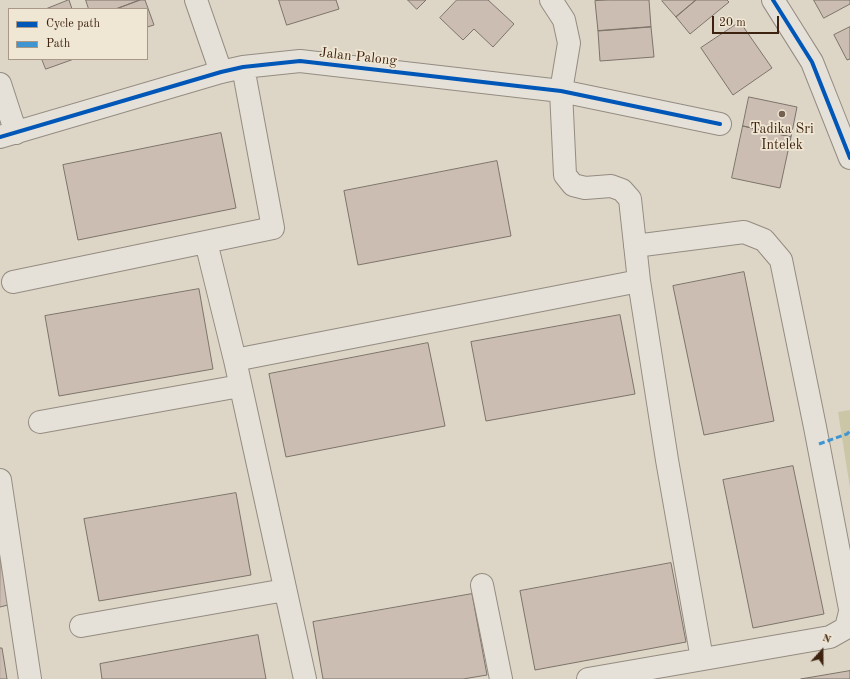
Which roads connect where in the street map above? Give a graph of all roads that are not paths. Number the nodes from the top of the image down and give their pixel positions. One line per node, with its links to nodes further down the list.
1 (196, 0): 5 (street)
2 (551, 0): 7 (street)
3 (773, 0): 10 (street)
4 (243, 67): 5 (street, Jalan Palong); 7 (street, Jalan Palong); 11 (street)
5 (221, 72): 9 (street, Jalan Palong)
6 (0, 87): 9 (street)
7 (561, 91): 8 (street, Jalan Palong); 12 (street)
8 (720, 124)
9 (8, 135)
10 (850, 158)
11 (206, 242): 14 (street); 15 (street)
12 (635, 246): 13 (street); 21 (street)
13 (639, 281): 15 (street); 23 (street)
14 (13, 282)
15 (235, 360): 16 (street)
16 (240, 386): 17 (street); 20 (street)
17 (40, 422)
18 (1, 488): 24 (street)
19 (482, 585): 26 (street)
20 (285, 590): 22 (street); 25 (street)
21 (850, 611): 23 (street)
22 (81, 626)
23 (702, 659): 27 (street)
24 (30, 679)
25 (305, 679)
26 (501, 679)
27 (588, 679)

